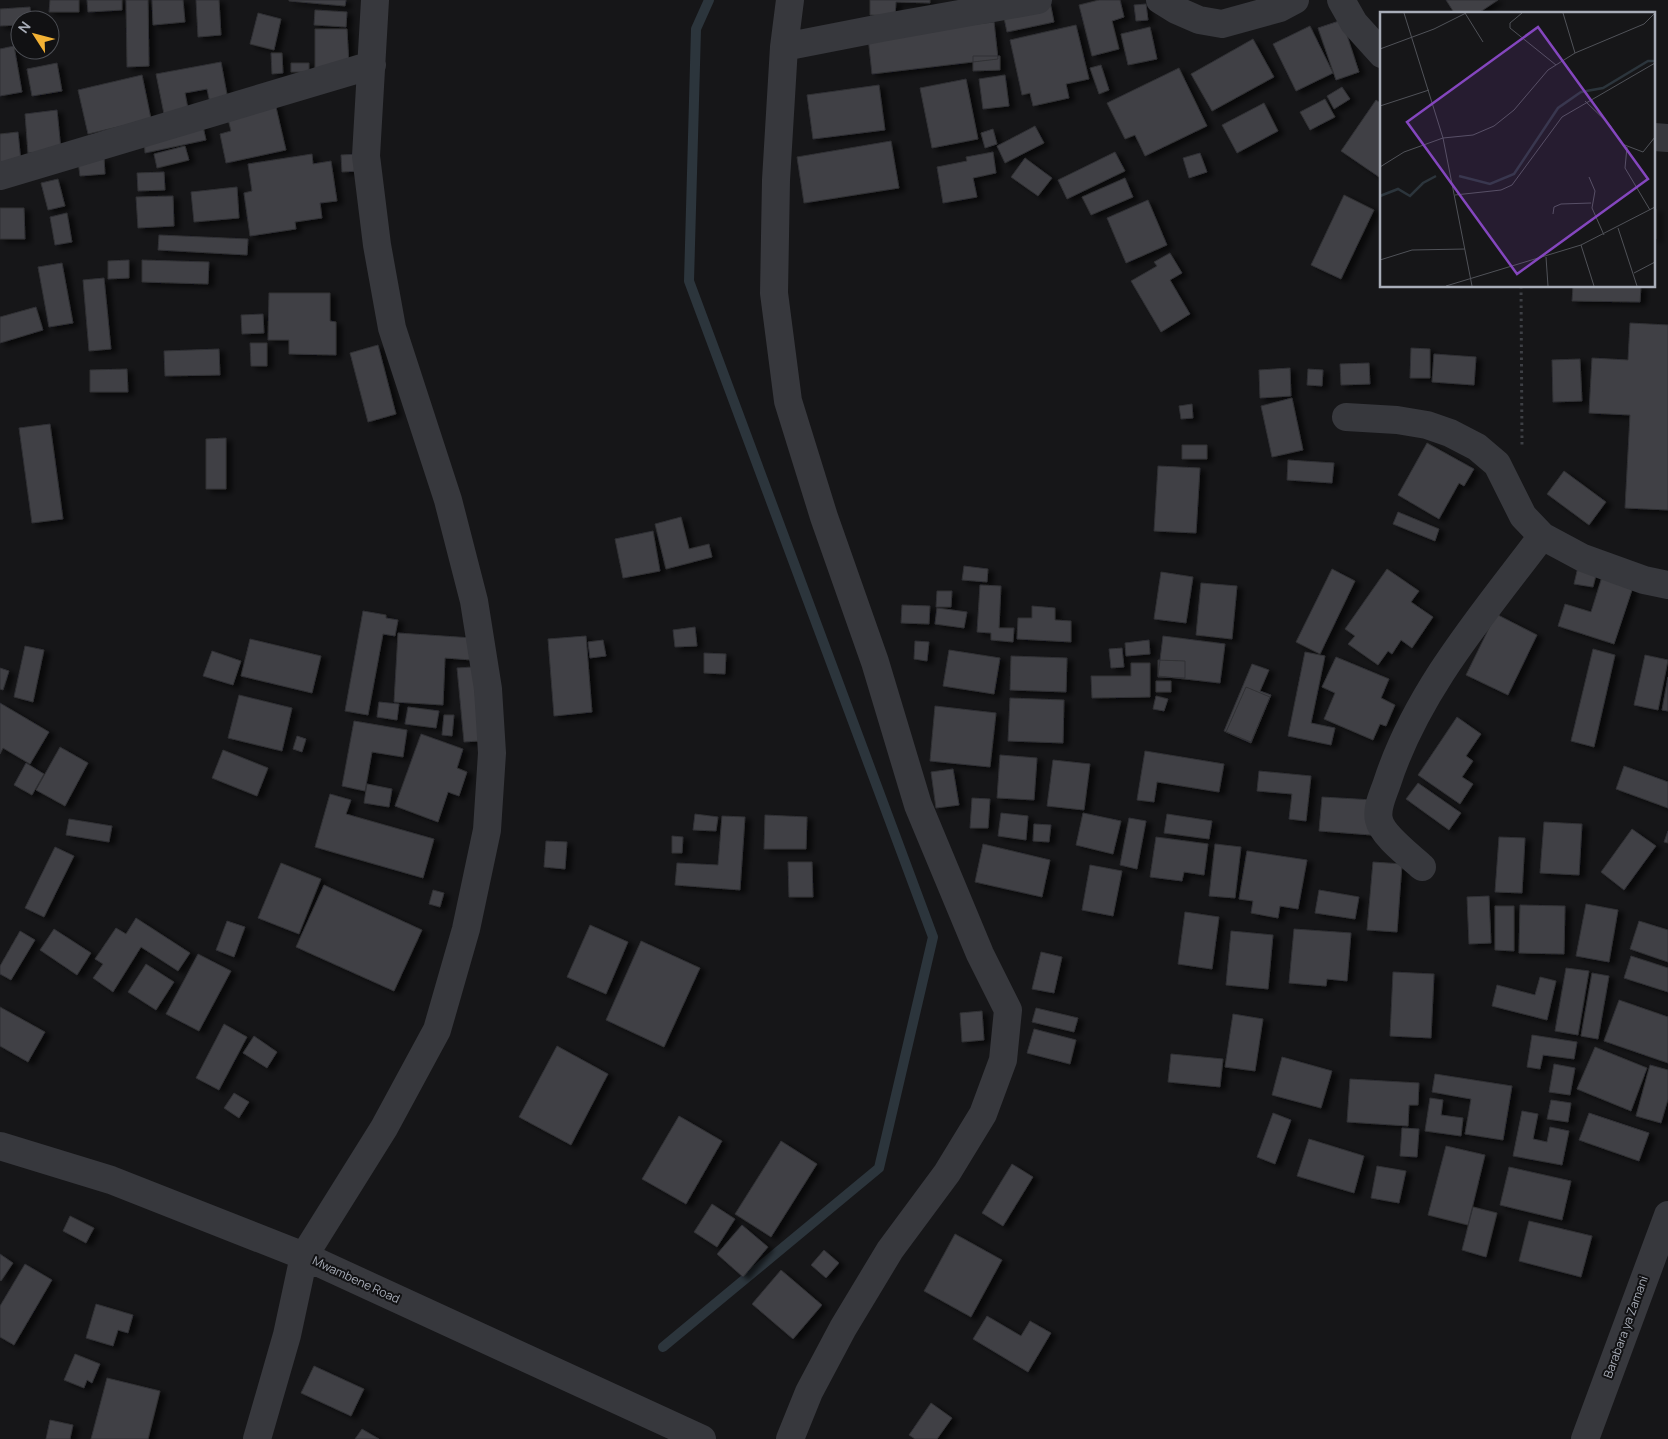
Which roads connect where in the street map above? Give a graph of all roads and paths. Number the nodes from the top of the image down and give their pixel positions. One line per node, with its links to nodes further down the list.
1 (375, 0): 9 (street)
2 (790, 0): 7 (street)
3 (1038, 0): 7 (street)
4 (1160, 0): 5 (street)
5 (1295, 0)
6 (1341, 0): 8 (street)
7 (784, 47): 22 (street)
8 (1380, 52)
9 (372, 65): 10 (street); 19 (street)
10 (0, 176)
11 (1521, 288): 13 (path)
12 (1346, 417): 14 (street)
13 (1522, 451)
14 (1542, 536): 15 (street); 16 (street)
15 (1668, 584)
16 (1422, 867)
17 (0, 1146): 19 (street, Mwambene Road)
18 (1668, 1215): 23 (street, Barabara ya Zamani)
19 (304, 1256): 20 (street); 21 (street, Mwambene Road)
20 (257, 1439)
21 (702, 1439)
22 (790, 1439)
23 (1585, 1439)

